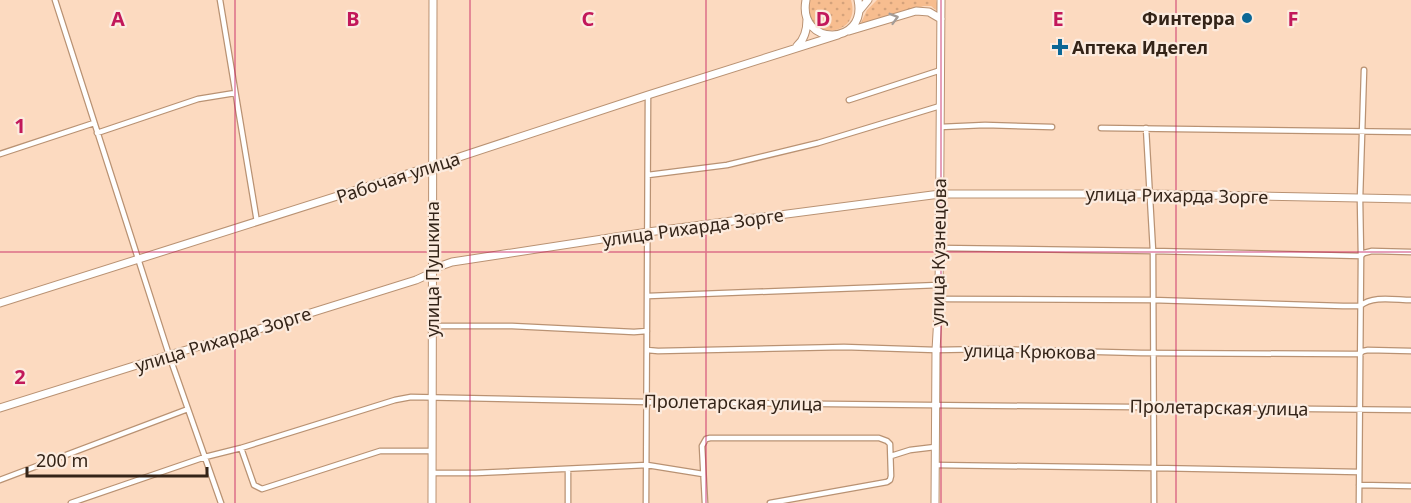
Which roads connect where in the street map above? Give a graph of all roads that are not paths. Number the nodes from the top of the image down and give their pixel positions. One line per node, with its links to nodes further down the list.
1 (55, 0): 20 (street)
2 (220, 0): 16 (street)
3 (433, 0): 29 (street, улица Пушкина)
4 (858, 0): 8 (street)
5 (868, 0): 8 (street)
6 (941, 0): 10 (street, улица Кузнецова)
7 (805, 1): 9 (street)
8 (859, 11): 11 (street)
9 (807, 19): 12 (street); 13 (street)
10 (941, 19): 11 (street, Рабочая улица, one-way to 10); 14 (street, улица Кузнецова)
11 (846, 32): 12 (street, Рабочая улица)
12 (838, 35): 13 (street, Рабочая улица)
13 (795, 48): 17 (street, Рабочая улица)
14 (941, 70): 18 (street); 19 (street, улица Кузнецова)
15 (1364, 70): 25 (street)
16 (235, 93): 27 (street); 35 (street)
17 (648, 95): 29 (street, Рабочая улица); 30 (street)
18 (849, 99)
19 (940, 106): 21 (street, улица Кузнецова); 30 (street)
20 (94, 123): 27 (street); 28 (street)
21 (940, 127): 22 (street); 31 (street, улица Кузнецова)
22 (1052, 127)
23 (1101, 128): 24 (street)
24 (1146, 128): 25 (street); 32 (street)
25 (1362, 132): 26 (street); 33 (street)
26 (1411, 132)
27 (98, 133): 41 (street)
28 (0, 154)
29 (432, 166): 35 (street, Рабочая улица); 42 (street, улица Пушкина)
30 (648, 175): 36 (street)
31 (940, 194): 32 (street, улица Рихарда Зорге); 36 (street, улица Рихарда Зорге); 37 (street, улица Кузнецова)
32 (1150, 194): 33 (street, улица Рихарда Зорге); 38 (street)
33 (1360, 198): 34 (street, улица Рихарда Зорге); 40 (street)
34 (1411, 199)
35 (257, 222): 41 (street, Рабочая улица)
36 (648, 232): 42 (street, улица Рихарда Зорге); 44 (street)
37 (939, 248): 38 (street); 43 (street, улица Кузнецова)
38 (1153, 251): 40 (street); 46 (street)
39 (1411, 252): 40 (street)
40 (1361, 256): 49 (street)
41 (138, 258): 48 (street, Рабочая улица); 57 (street)
42 (432, 272): 50 (street, улица Пушкина); 57 (street, улица Рихарда Зорге)
43 (939, 285): 44 (street); 45 (street, улица Кузнецова)
44 (648, 296): 51 (street)
45 (939, 299): 46 (street); 53 (street, улица Кузнецова)
46 (1152, 300): 49 (street); 55 (street)
47 (1411, 300): 49 (street)
48 (0, 303)
49 (1360, 306): 56 (street)
50 (432, 326): 51 (street); 58 (street, улица Пушкина)
51 (647, 331): 52 (street)
52 (647, 350): 53 (street, улица Крюкова); 59 (street)
53 (936, 350): 55 (street, улица Крюкова); 60 (street, улица Кузнецова)
54 (1411, 351): 56 (street, улица Крюкова)
55 (1153, 353): 56 (street, улица Крюкова); 61 (street)
56 (1360, 354): 64 (street)
57 (169, 355): 62 (street, улица Рихарда Зорге); 63 (street)
58 (431, 397): 59 (street, Пролетарская улица); 67 (street, Пролетарская улица); 68 (street, улица Пушкина)
59 (647, 402): 60 (street, Пролетарская улица); 71 (street)
60 (936, 404): 61 (street, Пролетарская улица); 66 (street, улица Кузнецова)
61 (1153, 407): 64 (street, Пролетарская улица); 73 (street)
62 (0, 408)
63 (188, 409): 70 (street); 78 (street)
64 (1360, 409): 65 (street, Пролетарская улица); 75 (street)
65 (1411, 410)
66 (935, 447): 69 (street); 72 (street, улица Кузнецова)
67 (241, 448): 68 (street); 70 (street, Пролетарская улица)
68 (432, 451): 76 (street, улица Пушкина)
69 (891, 456): 77 (street); 87 (street)
70 (205, 457): 81 (street, Пролетарская улица); 82 (street)
71 (646, 465): 74 (street); 77 (street); 85 (street)
72 (935, 465): 73 (street); 88 (street, улица Кузнецова)
73 (1154, 468): 75 (street); 89 (street)
74 (568, 469): 76 (street); 84 (street)
75 (1359, 472): 79 (street)
76 (432, 473): 83 (street, улица Пушкина)
77 (703, 474): 86 (street)
78 (0, 480)
79 (1359, 485): 80 (street); 90 (street)
80 (1411, 486)
81 (71, 503)
82 (221, 503)
83 (432, 503)
84 (568, 503)
85 (646, 503)
86 (705, 503)
87 (770, 503)
88 (935, 503)
89 (1154, 503)
90 (1359, 503)

